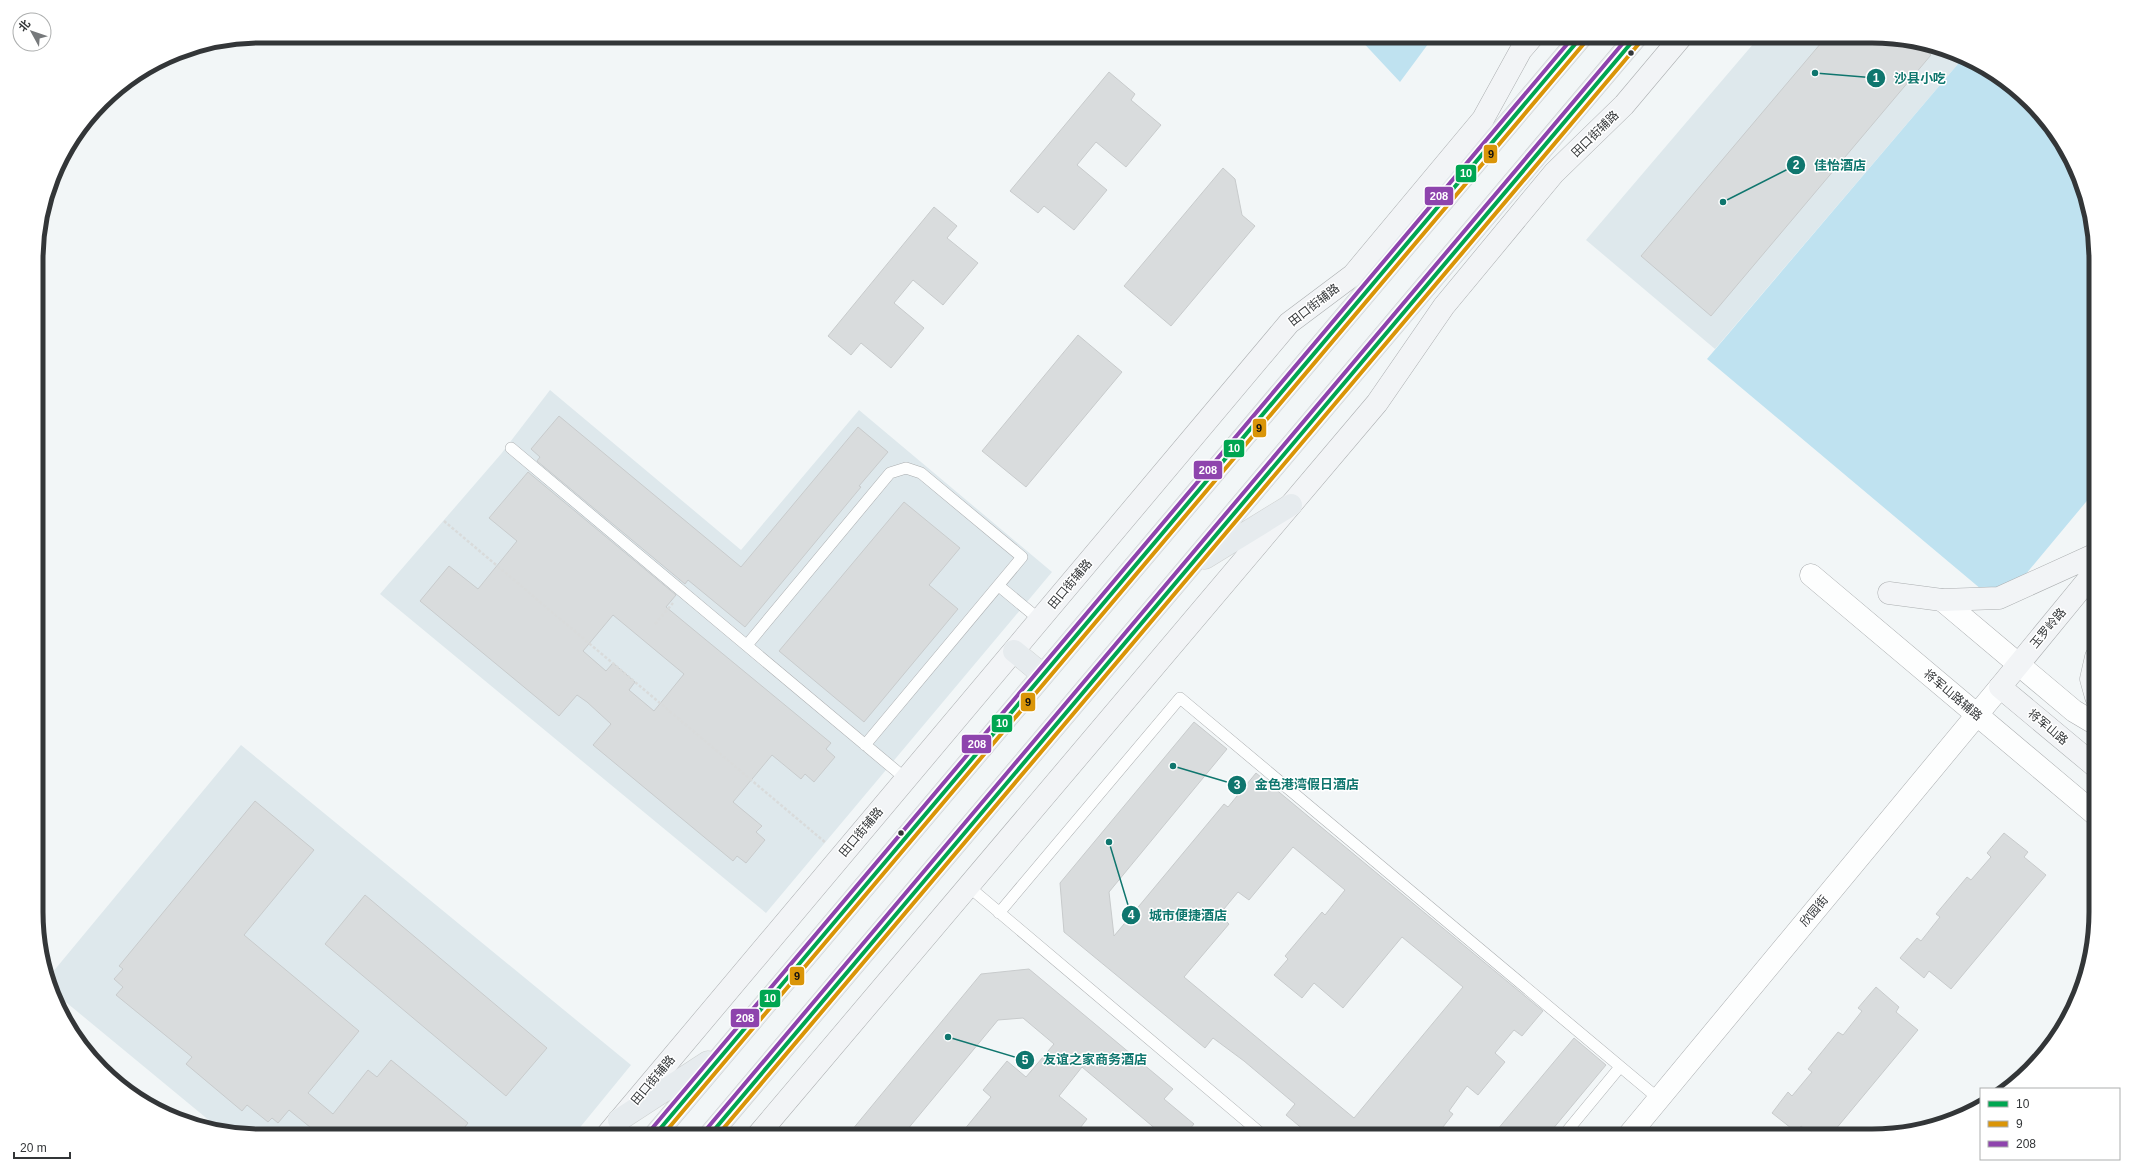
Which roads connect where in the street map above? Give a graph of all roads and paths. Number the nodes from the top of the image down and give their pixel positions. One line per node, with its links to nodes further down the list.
1 (1527, 43): 16 (street, 田口街辅路)
2 (1576, 43): 21 (main road)
3 (1631, 43): 9 (main road)
4 (1676, 43): 6 (street, 田口街辅路)
5 (510, 448): 13 (lane)
6 (1291, 505): 9 (main road); 30 (street, 田口街辅路)
7 (444, 521): 29 (path)
8 (2089, 557): 15 (street)
9 (1188, 568): 37 (main road)
10 (1811, 575): 23 (street, 将军山路辅路)
11 (2089, 578): 20 (street, 玉罗岭路)
12 (999, 586): 16 (lane); 18 (lane); 25 (lane)
13 (682, 592): 17 (path); 18 (lane)
14 (1889, 593): 15 (street)
15 (1942, 600): 20 (street)
16 (1040, 620): 19 (street, 田口街辅路)
17 (655, 624)
18 (747, 646): 25 (lane)
19 (1014, 651): 21 (main road); 27 (street, 田口街辅路)
20 (2018, 664): 22 (street, 玉罗岭路); 24 (street)
21 (1043, 675): 32 (main road)
22 (2000, 686): 23 (street, 欣园街); 26 (street, 将军山路)
23 (1976, 715): 28 (street, 将军山路辅路); 34 (street, 欣园街)
24 (2089, 720)
25 (866, 745): 27 (lane)
26 (2089, 761)
27 (906, 779): 29 (street, 田口街辅路)
28 (2089, 809)
29 (842, 856): 35 (street, 田口街辅路)
30 (968, 886): 31 (lane); 38 (street, 田口街辅路)
31 (999, 913): 33 (lane); 39 (lane)
32 (729, 1048): 35 (main road); 36 (main road)
33 (1620, 1067): 34 (lane); 40 (lane)
34 (1658, 1099): 41 (street, 欣园街)
35 (612, 1128)
36 (660, 1129)
37 (715, 1129)
38 (763, 1129)
39 (1256, 1129)
40 (1569, 1129)
41 (1634, 1129)

